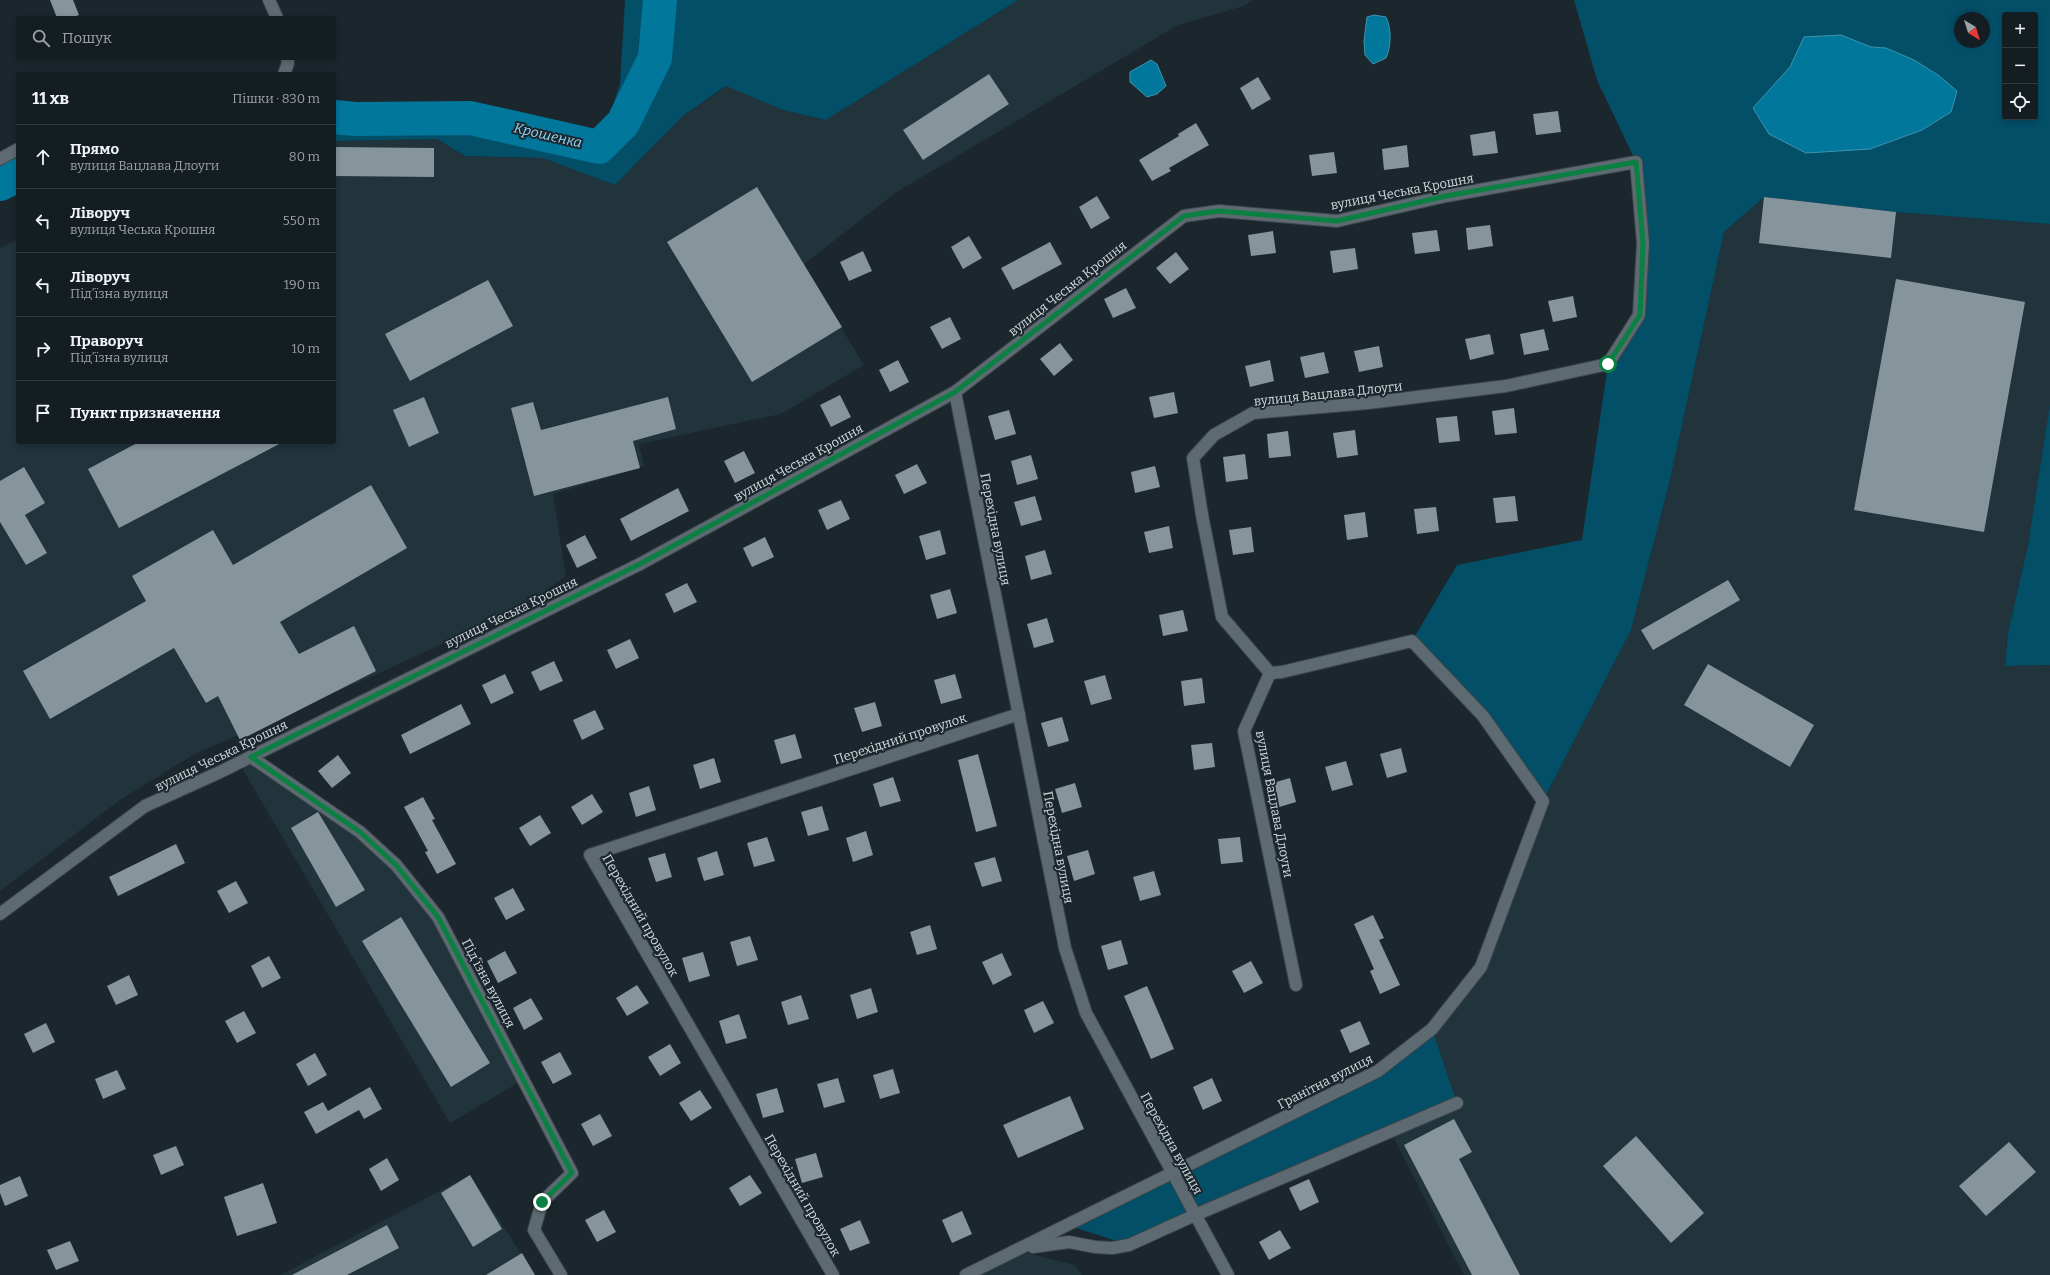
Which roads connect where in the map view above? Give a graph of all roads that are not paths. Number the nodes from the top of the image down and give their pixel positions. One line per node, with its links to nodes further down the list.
1 (269, 0): 2 (street)
2 (276, 16)
3 (287, 60): 4 (street)
4 (285, 72)
5 (16, 150): 6 (street)
6 (0, 158)
7 (1636, 162): 8 (street, вулиця Чеська Крошня); 9 (street, вулиця Вацлава Длоуги)
8 (955, 392): 10 (street, Перехідна вулиця); 11 (street, вулиця Чеська Крошня)
9 (1270, 673): 13 (street, вулиця Вацлава Длоуги); 15 (street, Гранітна вулиця)
10 (1019, 714): 15 (street, Перехідна вулиця); 19 (street, Перехідний провулок)
11 (251, 757): 12 (street, вулиця Чеська Крошня); 18 (street, Підʼїзна вулиця)
12 (0, 914)
13 (1296, 985)
14 (1457, 1103): 16 (street, Гранітна вулиця)
15 (1173, 1173): 16 (street, Перехідна вулиця); 17 (street, Гранітна вулиця)
16 (1195, 1215): 17 (street, Гранітна вулиця); 21 (street, Перехідна вулиця)
17 (1016, 1250): 20 (street, Гранітна вулиця)
18 (560, 1275)
19 (833, 1275)
20 (966, 1275)
21 (1228, 1275)

